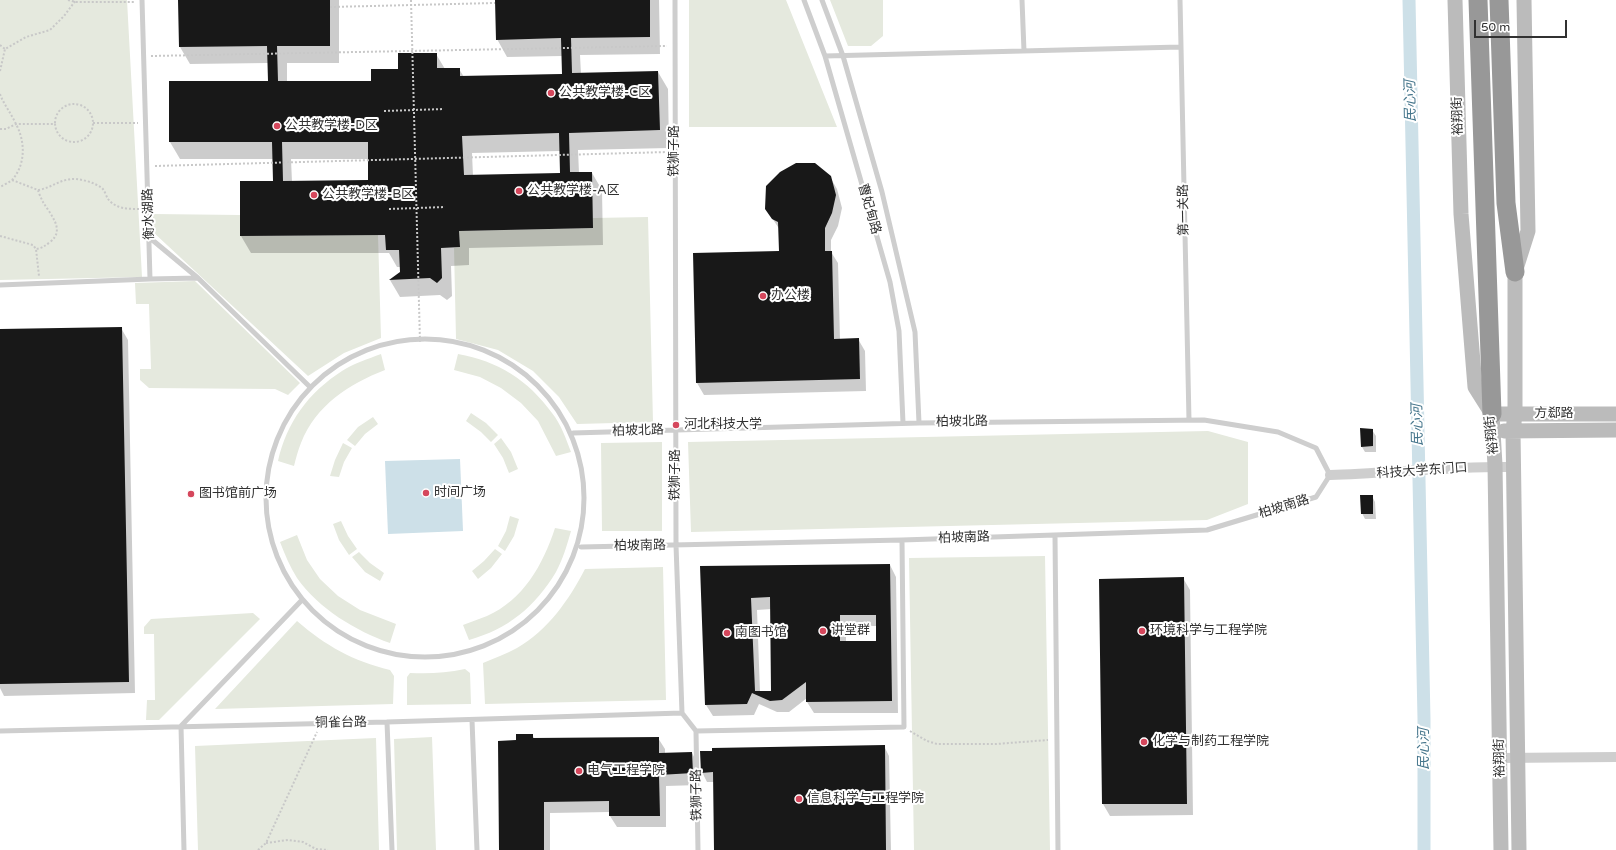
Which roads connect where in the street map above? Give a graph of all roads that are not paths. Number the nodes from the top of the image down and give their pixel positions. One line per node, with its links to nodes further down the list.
1 (675, 0): 27 (lane, 铁狮子路)
2 (804, 0): 13 (lane, 曹妃甸路)
3 (822, 0): 14 (lane, 曹妃甸路)
4 (1022, 0): 12 (lane)
5 (1180, 0): 11 (lane, 第一关路)
6 (1455, 0): 26 (main road, 裕翔街)
7 (1478, 0): 26 (highway)
8 (1499, 0): 16 (highway)
9 (1524, 0): 16 (main road, 裕翔街)
10 (142, 1): 15 (lane, 衡水湖路)
11 (1180, 47): 12 (lane); 23 (lane, 第一关路)
12 (1024, 51): 14 (lane)
13 (825, 56): 14 (lane); 25 (lane, 曹妃甸路)
14 (843, 56): 24 (lane, 曹妃甸路)
15 (150, 238): 17 (lane); 18 (lane, 衡水湖路)
16 (1515, 272): 21 (main road, 裕翔街)
17 (198, 278): 18 (lane); 20 (lane)
18 (150, 279): 19 (lane)
19 (0, 285)
20 (309, 386): 30 (lane); 38 (lane)
21 (1515, 414): 22 (main road, 方郄路); 26 (main road, 方郄路); 29 (main road, 裕翔街)
22 (1616, 414)
23 (1188, 420): 24 (lane, 柏坡北路); 33 (lane, 柏坡北路)
24 (919, 422): 25 (lane, 柏坡北路)
25 (902, 423): 27 (lane, 柏坡北路)
26 (1492, 423): 29 (main road, 方郄路); 31 (main road, 裕翔街)
27 (676, 430): 30 (lane, 柏坡北路); 36 (lane, 铁狮子路)
28 (1616, 430): 29 (main road, 方郄路)
29 (1513, 431): 32 (main road, 裕翔街)
30 (574, 434): 37 (lane)
31 (1495, 467): 32 (street, 科技大学东门口); 33 (street, 科技大学东门口); 46 (main road, 裕翔街)
32 (1514, 467): 47 (main road, 裕翔街)
33 (1330, 475): 34 (lane, 柏坡南路)
34 (1055, 535): 35 (lane, 柏坡南路); 52 (lane)
35 (902, 540): 36 (lane, 柏坡南路); 44 (lane)
36 (676, 545): 37 (lane, 柏坡南路); 39 (lane, 铁狮子路)
37 (581, 547): 38 (lane)
38 (301, 601): 42 (lane)
39 (682, 713): 40 (lane, 铜雀台路); 44 (lane)
40 (472, 720): 41 (lane, 铜雀台路); 50 (lane)
41 (386, 722): 42 (lane, 铜雀台路); 49 (lane)
42 (181, 726): 43 (lane, 铜雀台路); 48 (lane)
43 (0, 731)
44 (696, 731): 51 (lane, 铁狮子路)
45 (1616, 757): 47 (street)
46 (1500, 758): 47 (street); 53 (main road, 裕翔街)
47 (1518, 758): 54 (main road, 裕翔街)
48 (184, 850)
49 (392, 850)
50 (477, 850)
51 (698, 850)
52 (1058, 850)
53 (1501, 850)
54 (1519, 850)

